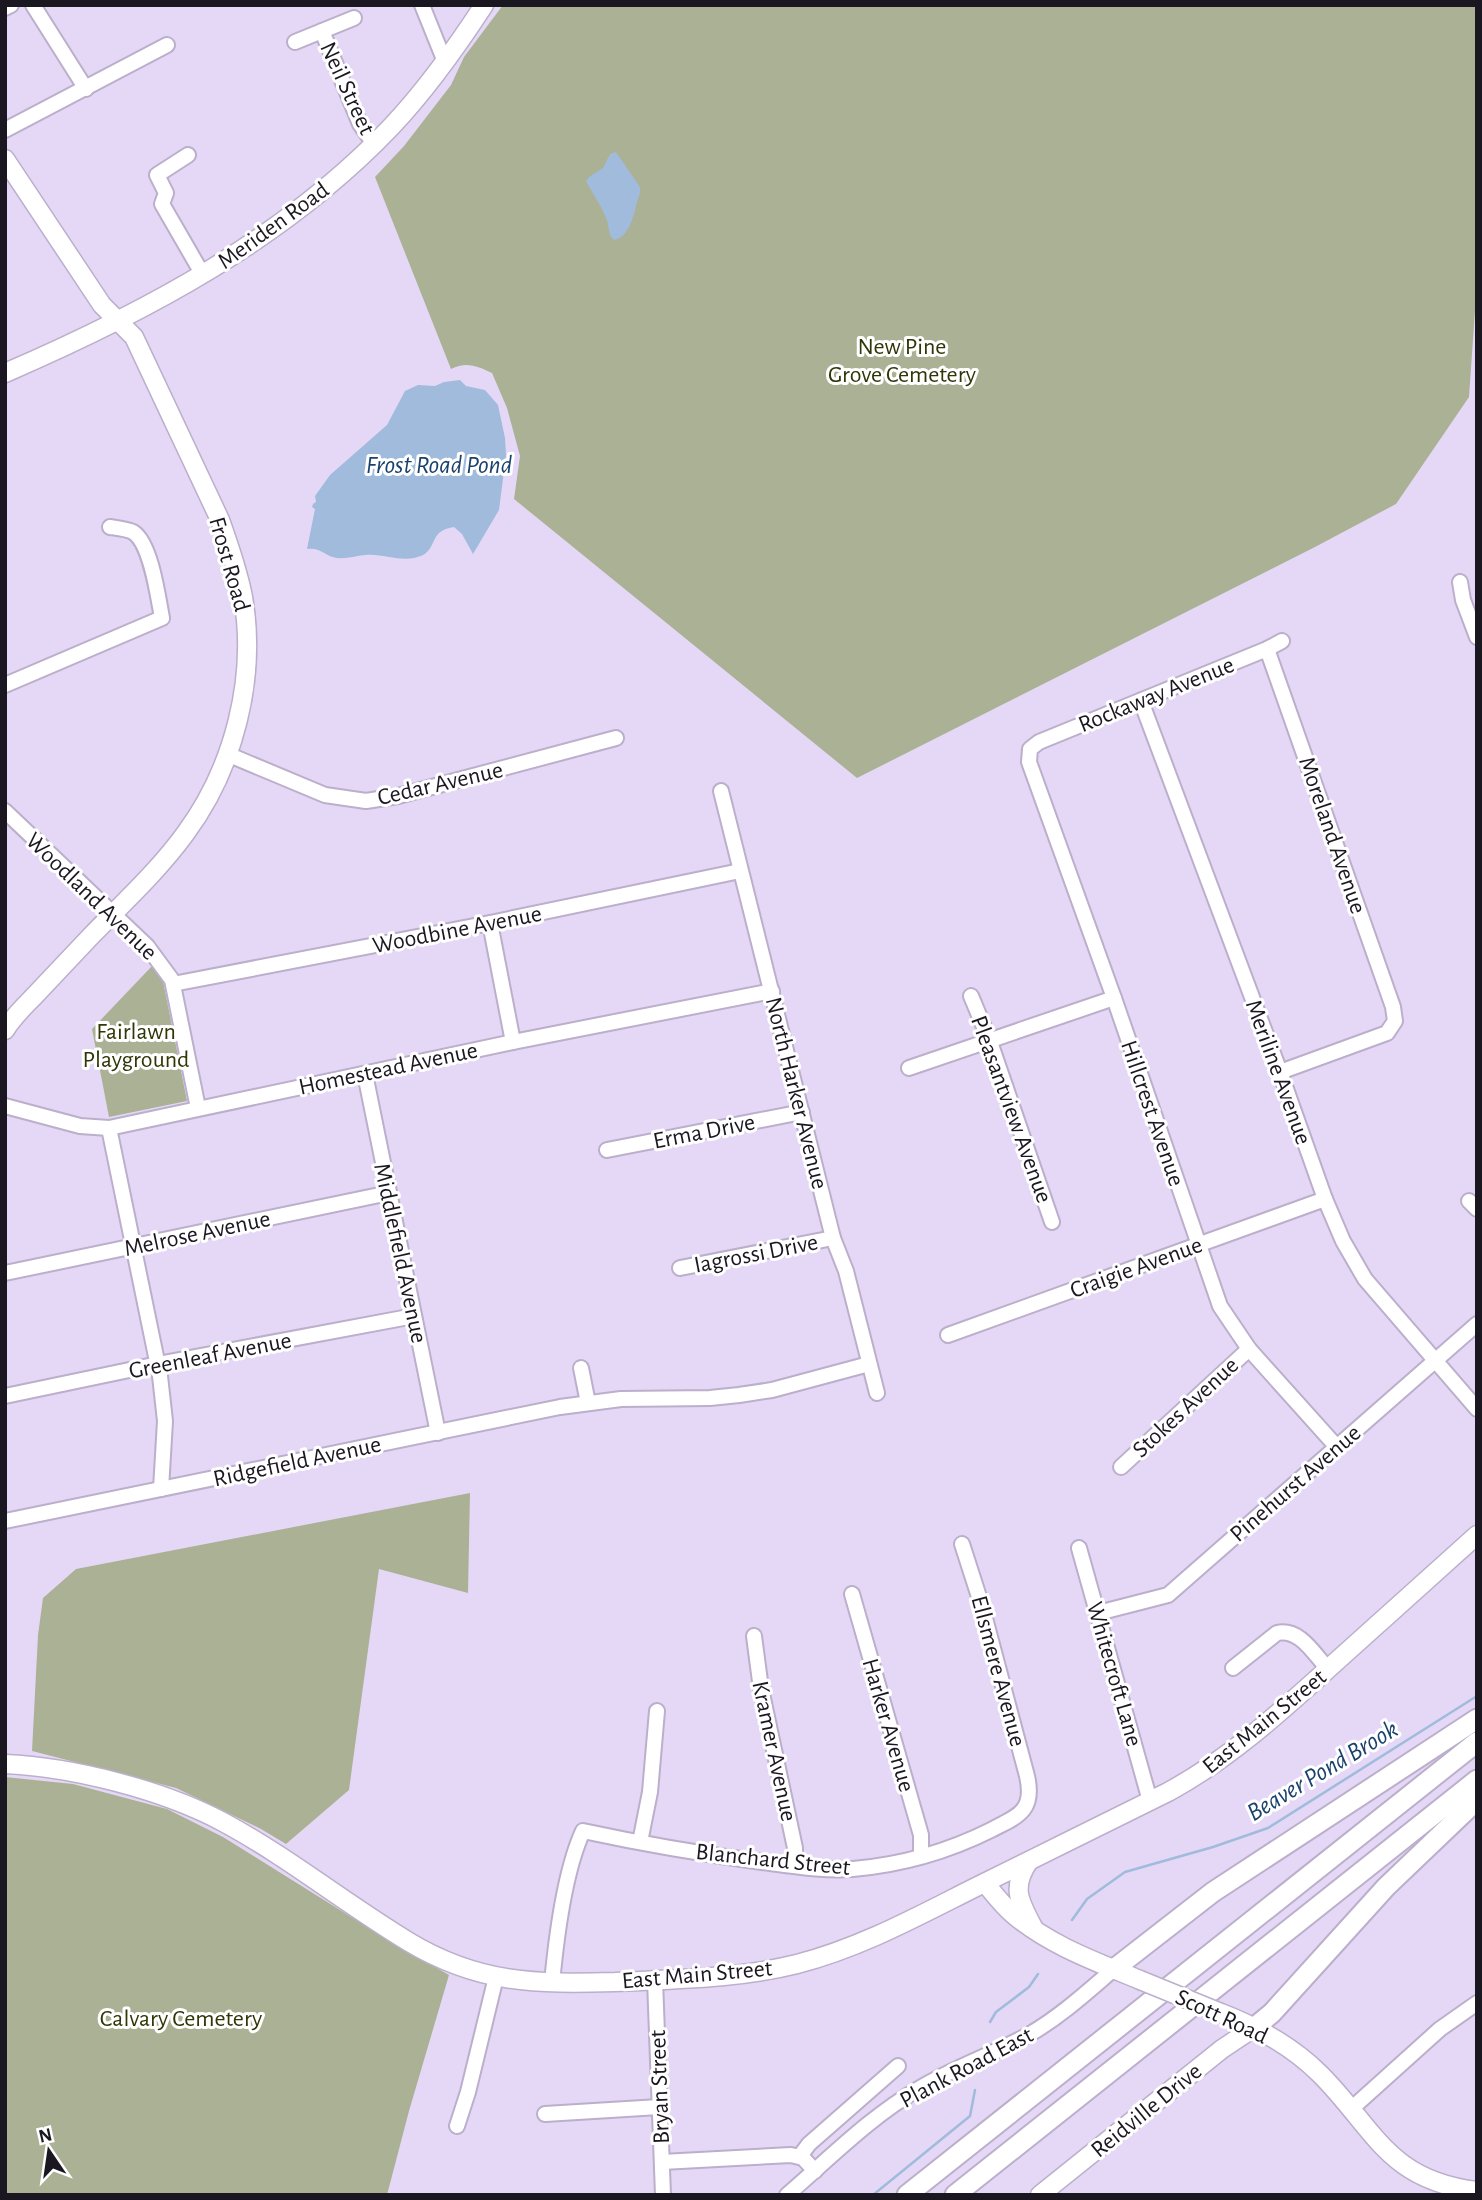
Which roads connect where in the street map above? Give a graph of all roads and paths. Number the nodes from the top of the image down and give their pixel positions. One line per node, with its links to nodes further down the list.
1 (11, 5): 5 (street)
2 (33, 5): 11 (street)
3 (422, 5): 10 (street)
4 (485, 5): 10 (main road, Meriden Road)
5 (5, 8)
6 (354, 18): 7 (street)
7 (322, 31): 8 (street); 13 (street, Neil Street)
8 (295, 42)
9 (167, 45): 11 (street)
10 (445, 62): 13 (main road, Meriden Road)
11 (86, 89): 12 (street)
12 (5, 130)
13 (374, 144): 16 (main road, Meriden Road)
14 (188, 155): 16 (street)
15 (5, 159): 17 (main road, Frost Road)
16 (203, 275): 17 (main road, Meriden Road)
17 (118, 320): 18 (main road, Meriden Road); 28 (main road, Frost Road)
18 (5, 373)
19 (110, 527): 24 (street)
20 (1460, 582): 21 (street)
21 (1477, 637)
22 (1282, 640): 23 (street, Rockaway Avenue)
23 (1267, 649): 25 (street, Rockaway Avenue); 44 (street, Moreland Avenue)
24 (5, 685)
25 (1140, 701): 27 (street, Rockaway Avenue); 44 (street, Meriline Avenue)
26 (616, 738): 28 (street, Cedar Avenue)
27 (1030, 749): 39 (street, Hillcrest Avenue)
28 (227, 754): 34 (main road, Frost Road)
29 (721, 791): 33 (street, North Harker Avenue)
30 (5, 811): 31 (street, Woodland Avenue)
31 (17, 823): 32 (street); 34 (street, Woodland Avenue)
32 (5, 835)
33 (740, 871): 35 (street, Woodbine Avenue); 37 (street, North Harker Avenue)
34 (113, 912): 36 (street, Woodland Avenue); 40 (main road, Frost Road)
35 (490, 923): 36 (street, Woodbine Avenue); 42 (street)
36 (173, 984): 47 (street, Woodland Avenue)
37 (772, 991): 42 (street, Homestead Avenue); 48 (street, North Harker Avenue)
38 (971, 996): 41 (street, Pleasantview Avenue)
39 (1114, 998): 41 (street); 56 (street, Hillcrest Avenue)
40 (5, 1030)
41 (989, 1039): 43 (street); 53 (street, Pleasantview Avenue)
42 (513, 1042): 45 (street, Homestead Avenue)
43 (909, 1068)
44 (1280, 1072): 52 (street, Meriline Avenue)
45 (365, 1074): 47 (street, Homestead Avenue); 51 (street, Middlefield Avenue)
46 (5, 1106): 49 (street, Homestead Avenue)
47 (198, 1108): 49 (street, Homestead Avenue)
48 (802, 1112): 50 (street, Erma Drive); 54 (street, North Harker Avenue)
49 (108, 1128): 55 (street)
50 (607, 1150)
51 (389, 1193): 55 (street, Melrose Avenue); 59 (street, Middlefield Avenue)
52 (1325, 1199): 56 (street, Craigie Avenue); 63 (street, Meriline Avenue)
53 (1052, 1222)
54 (833, 1238): 57 (street, Iagrossi Drive); 65 (street, North Harker Avenue)
55 (134, 1245): 58 (street, Melrose Avenue); 64 (street)
56 (1197, 1245): 61 (street, Craigie Avenue); 62 (street, Hillcrest Avenue)
57 (680, 1268)
58 (5, 1273)
59 (414, 1316): 64 (street, Greenleaf Avenue); 71 (street, Middlefield Avenue)
60 (1477, 1324): 63 (street, Pinehurst Avenue)
61 (948, 1335)
62 (1249, 1349): 72 (street, Hillcrest Avenue); 73 (street, Stokes Avenue)
63 (1435, 1361): 70 (street, Meriline Avenue); 72 (street, Pinehurst Avenue)
64 (158, 1364): 68 (street, Greenleaf Avenue); 74 (street)
65 (869, 1364): 67 (street, North Harker Avenue); 69 (street, Ridgefield Avenue)
66 (581, 1367): 69 (street)
67 (877, 1393)
68 (5, 1396)
69 (588, 1403): 71 (street, Ridgefield Avenue)
70 (1477, 1409)
71 (438, 1433): 74 (street, Ridgefield Avenue)
72 (1336, 1446): 80 (street, Pinehurst Avenue)
73 (1121, 1467)
74 (161, 1489): 75 (street, Ridgefield Avenue)
75 (5, 1521)
76 (1477, 1535): 83 (main road, East Main Street)
77 (962, 1544): 89 (street, Ellsmere Avenue)
78 (1079, 1548): 80 (street, Whitecroft Lane)
79 (852, 1594): 93 (street, Harker Avenue)
80 (1098, 1612): 91 (street, Whitecroft Lane)
81 (754, 1636): 95 (street, Kramer Avenue)
82 (1233, 1668): 83 (street)
83 (1328, 1669): 91 (main road, East Main Street)
84 (657, 1711): 92 (street)
85 (1477, 1719): 98 (highway)
86 (1477, 1742): 115 (highway)
87 (5, 1764): 99 (main road, East Main Street)
88 (1477, 1780): 116 (highway)
89 (1030, 1800): 93 (street, Blanchard Street)
90 (1477, 1800): 103 (highway)
91 (1150, 1801): 94 (main road, East Main Street)
92 (640, 1842): 95 (street, Blanchard Street); 101 (street, Blanchard Street)
93 (921, 1856): 95 (street, Blanchard Street)
94 (1028, 1861): 96 (main road, East Main Street); 97 (main road)
95 (794, 1866)
96 (985, 1883): 97 (main road, Scott Road); 100 (main road, East Main Street)
97 (1035, 1930): 98 (main road, Scott Road)
98 (1114, 1969): 103 (main road, Scott Road, bridge); 111 (street, Plank Road East)
99 (496, 1977): 101 (main road, East Main Street); 108 (street)
100 (655, 1980): 101 (main road, East Main Street); 105 (street, Bryan Street)
101 (552, 1983)
102 (1477, 2003): 106 (street)
103 (1255, 2027): 106 (main road, Scott Road); 117 (main road, Reidville Drive)
104 (898, 2066): 109 (street)
105 (659, 2107): 107 (street); 110 (street, Bryan Street)
106 (1350, 2110): 112 (main road, Scott Road)
107 (545, 2114)
108 (457, 2126)
109 (800, 2156): 110 (street); 111 (street)
110 (662, 2162): 113 (street, Bryan Street)
111 (815, 2171): 114 (street, Plank Road East)
112 (1477, 2192)
113 (663, 2195)
114 (788, 2195)
115 (907, 2195)
116 (956, 2195)
117 (1040, 2195)

